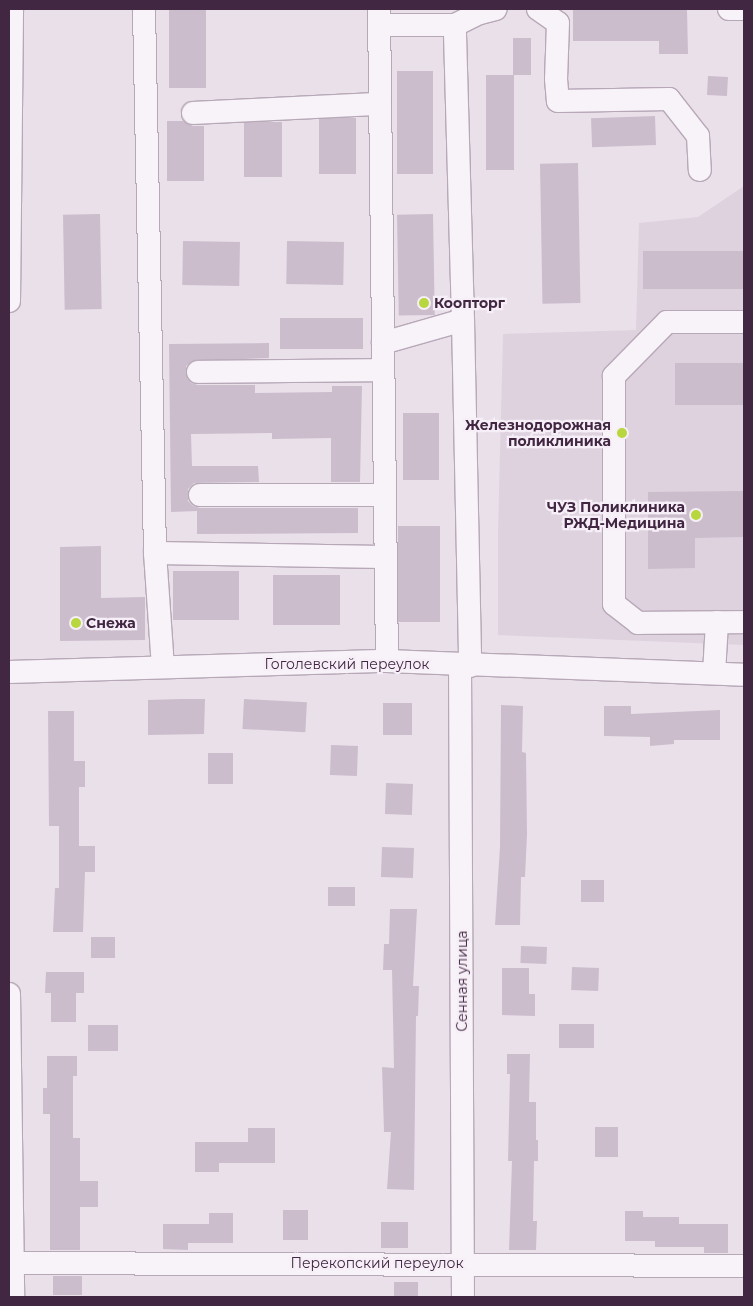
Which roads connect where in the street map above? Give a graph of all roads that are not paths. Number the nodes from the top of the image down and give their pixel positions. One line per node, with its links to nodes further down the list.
1 (12, 9): 12 (street)
2 (144, 9): 20 (street)
3 (496, 9): 8 (street)
4 (538, 9): 11 (street)
5 (729, 9): 6 (street)
6 (744, 9)
7 (379, 17): 8 (street); 9 (street)
8 (455, 25): 13 (street, Сенная улица)
9 (380, 104): 10 (street); 15 (street)
10 (193, 112)
11 (700, 170)
12 (9, 301)
13 (463, 320): 15 (street); 25 (street, Сенная улица)
14 (744, 322): 22 (street)
15 (383, 343): 16 (street)
16 (383, 370): 17 (street); 19 (street)
17 (198, 372)
18 (200, 495): 19 (street)
19 (385, 495): 21 (street)
20 (155, 553): 21 (street); 26 (street)
21 (386, 556): 24 (street)
22 (717, 622): 23 (street); 28 (street)
23 (744, 622)
24 (387, 661): 25 (street, Гоголевский переулок); 26 (street, Гоголевский переулок)
25 (465, 666): 28 (street, Гоголевский переулок); 32 (street, Сенная улица)
26 (163, 667): 27 (street, Гоголевский переулок)
27 (9, 672)
28 (714, 672): 29 (street, Гоголевский переулок)
29 (744, 675)
30 (9, 994): 31 (street)
31 (11, 1263): 32 (street, Перекопский переулок); 34 (street)
32 (463, 1263): 33 (street, Перекопский переулок); 35 (street, Сенная улица)
33 (744, 1266)
34 (13, 1297)
35 (463, 1297)

